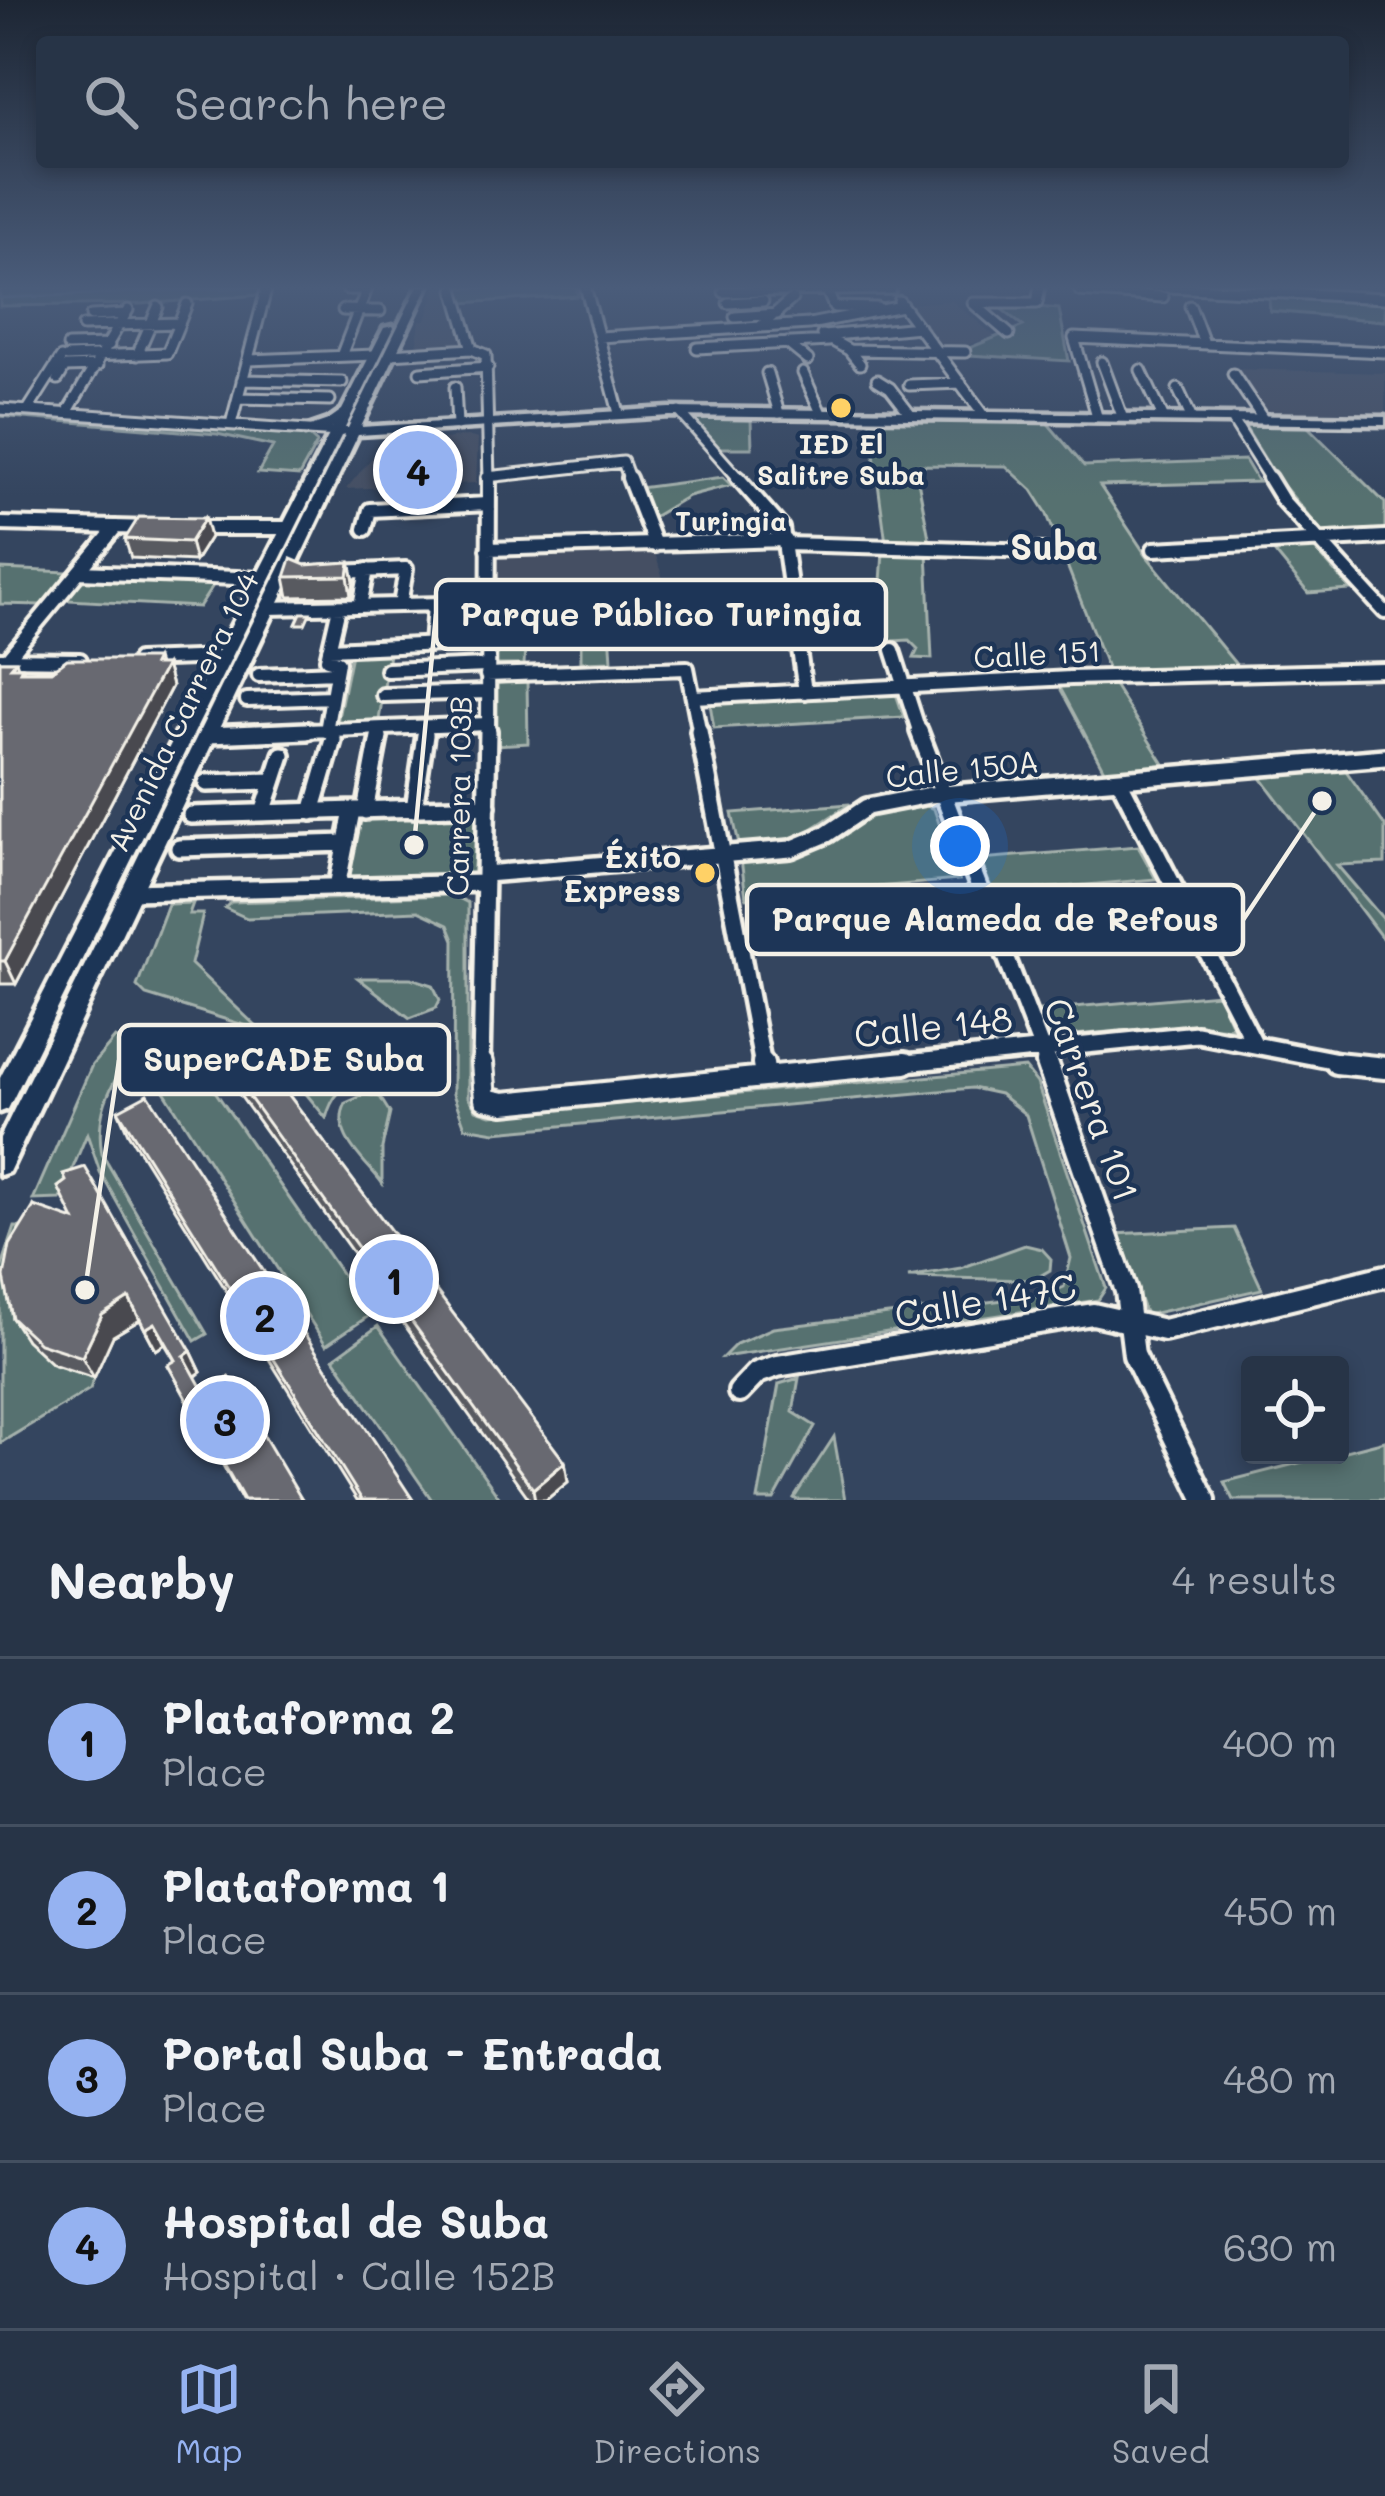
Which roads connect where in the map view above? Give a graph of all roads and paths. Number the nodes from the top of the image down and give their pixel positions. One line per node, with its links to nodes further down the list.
1 (103, 356): 15 (street)
2 (131, 356): 15 (street)
3 (249, 356): 13 (street)
4 (341, 356): 13 (street)
5 (382, 356): 38 (main road, Avenida Carrera 104)
6 (486, 356): 18 (street)
7 (603, 356): 39 (street)
8 (803, 356): 14 (street)
9 (854, 356): 17 (street)
10 (941, 356): 28 (street)
11 (1078, 356): 45 (street)
12 (65, 357): 15 (street); 27 (street); 35 (street)
13 (248, 360): 24 (street)
14 (808, 360)
15 (100, 361): 37 (street)
16 (1102, 362): 46 (street)
17 (860, 364)
18 (488, 367): 20 (street); 53 (street, Carrera 103B)
19 (1142, 370): 48 (street)
20 (420, 372)
21 (803, 373): 40 (street)
22 (767, 374): 36 (street)
23 (1234, 374): 51 (street)
24 (242, 380): 26 (street); 32 (street)
25 (877, 380): 43 (street)
26 (342, 382)
27 (55, 383)
28 (961, 383): 29 (street); 44 (street)
29 (909, 385)
30 (455, 387): 55 (street)
31 (1178, 389): 49 (street)
32 (238, 398): 33 (street); 54 (street)
33 (330, 400)
34 (0, 409): 35 (street)
35 (28, 410): 37 (street)
36 (779, 412): 40 (main road); 41 (main road)
37 (67, 413): 54 (street)
38 (354, 413): 56 (main road); 57 (main road); 58 (main road, Avenida Carrera 104)
39 (619, 413): 41 (main road); 47 (main road)
40 (821, 413): 42 (main road)
41 (680, 414): 42 (main road); 47 (main road); 68 (street)
42 (854, 414): 43 (main road)
43 (910, 415): 44 (main road)
44 (984, 416): 45 (main road)
45 (1097, 416): 46 (main road)
46 (1122, 416): 48 (main road)
47 (541, 417): 53 (main road)
48 (1163, 417): 49 (main road)
49 (1191, 417): 50 (main road)
50 (1232, 418): 51 (main road); 67 (street)
51 (1263, 419): 52 (main road)
52 (1385, 421)
53 (489, 422): 55 (main road); 60 (street, Carrera 103B)
54 (231, 424): 56 (street)
55 (457, 425): 57 (main road)
56 (305, 430): 58 (street); 59 (main road)
57 (390, 431): 58 (main road); 59 (main road)
58 (345, 432): 59 (main road, Avenida Carrera 104)
59 (332, 459): 64 (main road, Avenida Carrera 104); 82 (main road, Avenida Carrera 104)
60 (486, 473): 61 (street, Carrera 103B); 69 (street)
61 (488, 504): 65 (street); 70 (street, Carrera 103B)
62 (0, 524): 63 (street)
63 (116, 527): 64 (street); 74 (street)
64 (288, 528): 76 (main road, Avenida Carrera 104)
65 (365, 529)
66 (1385, 537): 67 (street)
67 (1321, 541): 71 (street); 83 (street)
68 (786, 542): 69 (street); 72 (street); 100 (street)
69 (655, 545): 70 (street)
70 (488, 549): 77 (street, Carrera 103B)
71 (1154, 549)
72 (1044, 551)
73 (368, 570): 75 (street); 78 (street); 80 (street)
74 (80, 572): 76 (street); 88 (street)
75 (328, 573)
76 (262, 579): 91 (main road, Avenida Carrera 104)
77 (487, 604): 79 (street); 84 (street, Carrera 103B)
78 (400, 605): 79 (street); 80 (street)
79 (434, 605): 85 (street)
80 (360, 606): 81 (street)
81 (339, 607): 82 (street); 86 (street)
82 (268, 608): 106 (main road, Avenida Carrera 104)
83 (1385, 612)
84 (487, 642): 85 (street); 95 (street, Carrera 103B)
85 (431, 645): 86 (street)
86 (329, 649): 96 (street)
87 (893, 650): 98 (street, Carrera 101)
88 (2, 662): 89 (street)
89 (91, 664)
90 (133, 664): 91 (street)
91 (218, 665): 128 (main road, Avenida Carrera 104)
92 (1385, 667): 93 (street, Calle 151); 98 (street, Calle 151)
93 (1240, 669)
94 (387, 670): 95 (street)
95 (487, 670): 99 (street, Carrera 103B); 103 (street)
96 (336, 672): 97 (street); 102 (street)
97 (259, 675)
98 (905, 686): 100 (street, Calle 151); 115 (street, Carrera 101)
99 (487, 692): 101 (street); 105 (street, Carrera 103B)
100 (805, 692): 103 (street, Calle 151)
101 (383, 695)
102 (332, 697): 104 (street); 107 (street)
103 (692, 697): 124 (street)
104 (248, 700)
105 (488, 724): 107 (street); 116 (street, Carrera 103B)
106 (208, 735): 107 (street); 127 (main road, Avenida Carrera 104)
107 (329, 735): 119 (street)
108 (425, 735): 117 (street)
109 (379, 737): 118 (street)
110 (282, 755): 113 (street)
111 (1385, 758): 112 (street, Calle 150A)
112 (1119, 780): 115 (street, Calle 150A); 130 (street)
113 (273, 782): 114 (street); 120 (street)
114 (207, 783)
115 (940, 794): 124 (street, Calle 150A); 131 (street, Carrera 101)
116 (488, 806): 117 (street); 125 (street, Carrera 103B)
117 (414, 808): 118 (street)
118 (358, 811): 119 (street); 122 (street)
119 (312, 812): 120 (street)
120 (263, 813): 121 (street)
121 (191, 815)
122 (346, 843): 123 (street); 126 (street)
123 (179, 848)
124 (723, 856): 125 (street, Calle 150A); 133 (street)
125 (485, 879): 126 (street, Calle 150A); 134 (street, Carrera 103B)
126 (337, 887): 127 (street, Calle 150A)
127 (131, 892): 129 (main road, Avenida Carrera 104)
128 (79, 952): 129 (main road); 135 (main road, Avenida Carrera 104)
129 (104, 953): 136 (main road, Avenida Carrera 104)
130 (1254, 1043): 131 (street, Calle 148); 132 (street, Calle 148)
131 (1042, 1048): 133 (street, Calle 148); 138 (street, Carrera 101)
132 (1385, 1068)
133 (765, 1076): 134 (street, Calle 148)
134 (485, 1099)
135 (0, 1102)
136 (0, 1164)
137 (1385, 1276): 138 (street, Calle 147C)
138 (1128, 1320): 139 (street, Calle 147C); 140 (street, Carrera 101)
139 (740, 1392)
140 (1205, 1500)

